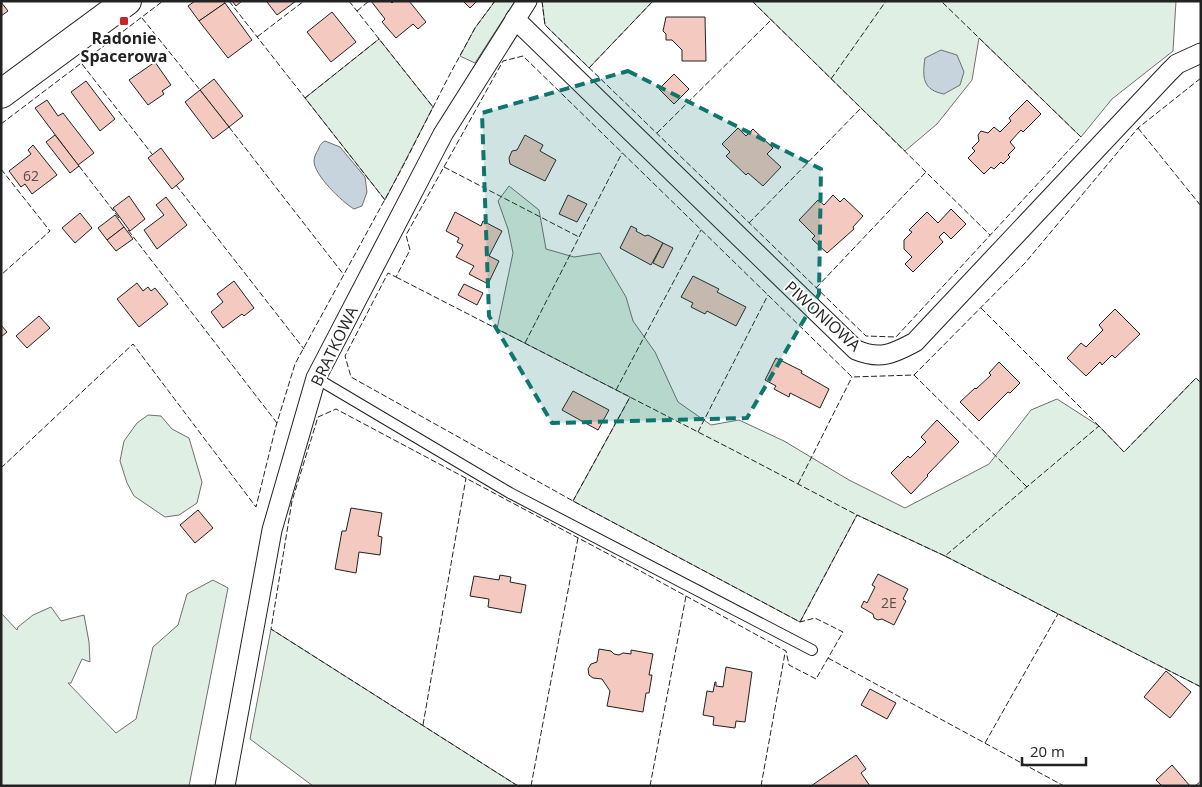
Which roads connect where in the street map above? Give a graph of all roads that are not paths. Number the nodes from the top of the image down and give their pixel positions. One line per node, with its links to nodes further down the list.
1 (128, 1): 5 (street)
2 (527, 1): 3 (street, BRATKOWA)
3 (515, 19): 4 (street, PIWONIOWA); 6 (street, BRATKOWA)
4 (1201, 53)
5 (2, 92)
6 (316, 378): 7 (lane); 8 (street, BRATKOWA)
7 (812, 650)
8 (225, 786)

